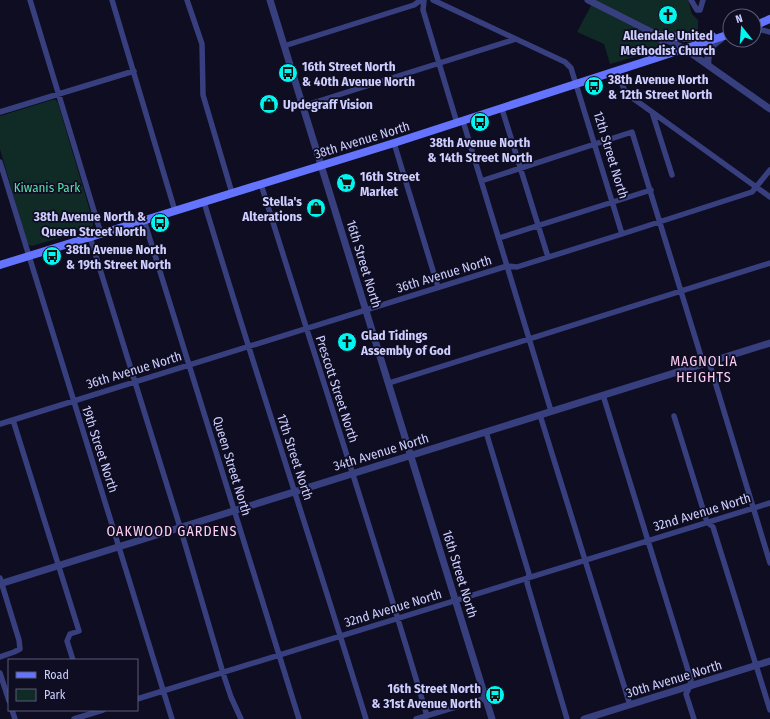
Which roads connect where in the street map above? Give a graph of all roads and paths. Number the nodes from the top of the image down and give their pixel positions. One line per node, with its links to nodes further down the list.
1 (30, 0): 23 (street)
2 (112, 0): 20 (street)
3 (187, 0): 41 (street)
4 (270, 0): 15 (street, 16th Street North)
5 (423, 0): 15 (street); 18 (street)
6 (433, 0): 13 (street, 12th Street North)
7 (691, 0): 8 (street)
8 (703, 0)
9 (591, 1): 10 (street)
10 (657, 35): 11 (main road); 16 (street); 17 (street)
11 (722, 35)
12 (722, 37): 16 (main road, 38th Avenue North)
13 (516, 39): 18 (street); 22 (street, 12th Street North)
14 (722, 39): 19 (street)
15 (284, 46): 24 (street, 16th Street North)
16 (685, 49): 17 (main road, 38th Avenue North); 19 (street)
17 (656, 58): 21 (main road, 38th Avenue North)
18 (439, 62): 24 (street); 29 (street)
19 (708, 65): 26 (street)
20 (134, 71): 23 (street); 45 (street)
21 (618, 71): 22 (main road, 38th Avenue North); 28 (street)
22 (576, 84): 25 (main road, 38th Avenue North); 31 (street, 12th Street North)
23 (59, 94): 27 (street); 49 (street)
24 (303, 106): 33 (street, 16th Street North)
25 (502, 109): 29 (main road, 38th Avenue North); 34 (street)
26 (770, 109)
27 (0, 112)
28 (652, 112): 36 (street); 39 (street)
29 (460, 122): 30 (main road, 38th Avenue North); 37 (street)
30 (394, 143): 33 (main road, 38th Avenue North); 58 (street)
31 (595, 145): 34 (street); 40 (street); 44 (street, 12th Street North)
32 (0, 162): 53 (street, 19th Street North)
33 (321, 165): 38 (main road, 38th Avenue North); 60 (street, 16th Street North)
34 (520, 168): 37 (street); 48 (street)
35 (770, 170): 39 (street, 36th Avenue North)
36 (672, 175)
37 (481, 181): 52 (street)
38 (261, 184): 41 (main road, 38th Avenue North); 61 (street, Prescott Street North)
39 (757, 187): 42 (street); 47 (street, 36th Avenue North)
40 (651, 190): 44 (street); 47 (street)
41 (232, 193): 43 (main road, 38th Avenue North)
42 (770, 197)
43 (204, 202): 45 (main road, 38th Avenue North); 64 (street, 17th Street North)
44 (612, 202): 48 (street); 50 (street, 12th Street North)
45 (175, 211): 46 (main road, 38th Avenue North)
46 (144, 220): 49 (main road, 38th Avenue North); 66 (street, Queen Street North)
47 (660, 222): 50 (street, 36th Avenue North); 59 (street)
48 (538, 226): 52 (street); 54 (street)
49 (101, 234): 51 (main road, 38th Avenue North)
50 (622, 234): 54 (street, 36th Avenue North)
51 (90, 237): 53 (main road, 38th Avenue North); 67 (street)
52 (498, 238): 57 (street)
53 (28, 256): 56 (main road, 38th Avenue North); 70 (street, 19th Street North)
54 (548, 257): 57 (street, 36th Avenue North)
55 (770, 263): 59 (street)
56 (0, 265)
57 (507, 266): 58 (street, 36th Avenue North); 62 (street)
58 (438, 287): 60 (street, 36th Avenue North)
59 (680, 292): 62 (street); 65 (street)
60 (366, 309): 61 (street, 36th Avenue North); 68 (street, 16th Street North)
61 (305, 328): 64 (street, 36th Avenue North); 78 (street, Prescott Street North)
62 (529, 339): 68 (street); 71 (street)
63 (770, 343): 65 (street, 34th Avenue North)
64 (248, 346): 66 (street, 36th Avenue North); 79 (street, 17th Street North)
65 (706, 363): 69 (street, 34th Avenue North); 81 (street)
66 (189, 365): 67 (street, 36th Avenue North); 82 (street, Queen Street North)
67 (135, 382): 70 (street, 36th Avenue North); 84 (street)
68 (388, 383): 77 (street, 16th Street North)
69 (603, 395): 71 (street, 34th Avenue North); 85 (street)
70 (73, 401): 74 (street, 36th Avenue North); 86 (street, 19th Street North)
71 (550, 412): 72 (street, 34th Avenue North)
72 (540, 415): 76 (street, 34th Avenue North); 87 (street)
73 (674, 416): 83 (street)
74 (13, 420): 75 (street, 36th Avenue North); 89 (street)
75 (0, 423)
76 (486, 432): 77 (street, 34th Avenue North); 90 (street)
77 (411, 455): 78 (street, 34th Avenue North); 92 (street, 16th Street North)
78 (352, 473): 79 (street, 34th Avenue North); 93 (street, Prescott Street North)
79 (295, 491): 82 (street, 34th Avenue North); 94 (street, 17th Street North)
80 (770, 503): 81 (street, 32nd Avenue North)
81 (753, 508): 83 (street, 32nd Avenue North); 88 (street)
82 (235, 510): 84 (street, 34th Avenue North); 95 (street, Queen Street North)
83 (707, 522): 85 (street, 32nd Avenue North); 99 (street)
84 (180, 527): 86 (street, 34th Avenue North); 101 (street)
85 (647, 540): 87 (street, 32nd Avenue North); 102 (street)
86 (119, 546): 89 (street, 34th Avenue North); 103 (street, 19th Street North)
87 (585, 560): 90 (street, 32nd Avenue North); 107 (street)
88 (770, 563)
89 (60, 565): 91 (street, 34th Avenue North); 97 (street)
90 (528, 577): 92 (street, 32nd Avenue North); 118 (street)
91 (0, 582): 96 (street)
92 (456, 600): 93 (street, 32nd Avenue North); 105 (street, 16th Street North)
93 (398, 618): 94 (street, 32nd Avenue North); 110 (street, Prescott Street North)
94 (341, 636): 95 (street, 32nd Avenue North); 115 (street, 17th Street North)
95 (279, 655): 101 (street, 32nd Avenue North); 114 (street, Queen Street North)
96 (0, 657)
97 (73, 659)
98 (770, 661): 99 (street, 30th Avenue North)
99 (756, 666): 102 (street, 30th Avenue North); 108 (street)
100 (0, 673): 104 (street)
101 (223, 673): 103 (street, 32nd Avenue North); 113 (street)
102 (690, 686): 107 (street, 30th Avenue North); 120 (street)
103 (164, 691): 106 (street, 32nd Avenue North); 112 (street, 19th Street North)
104 (8, 698)
105 (486, 698): 110 (street); 117 (street, 16th Street North)
106 (138, 700)
107 (630, 705): 119 (street, 30th Avenue North)
108 (770, 710)
109 (91, 714): 111 (street)
110 (427, 716): 116 (street)
111 (74, 719)
112 (172, 719)
113 (241, 719)
114 (299, 719)
115 (366, 719)
116 (416, 719)
117 (492, 719)
118 (567, 719)
119 (584, 719)
120 (694, 719)

